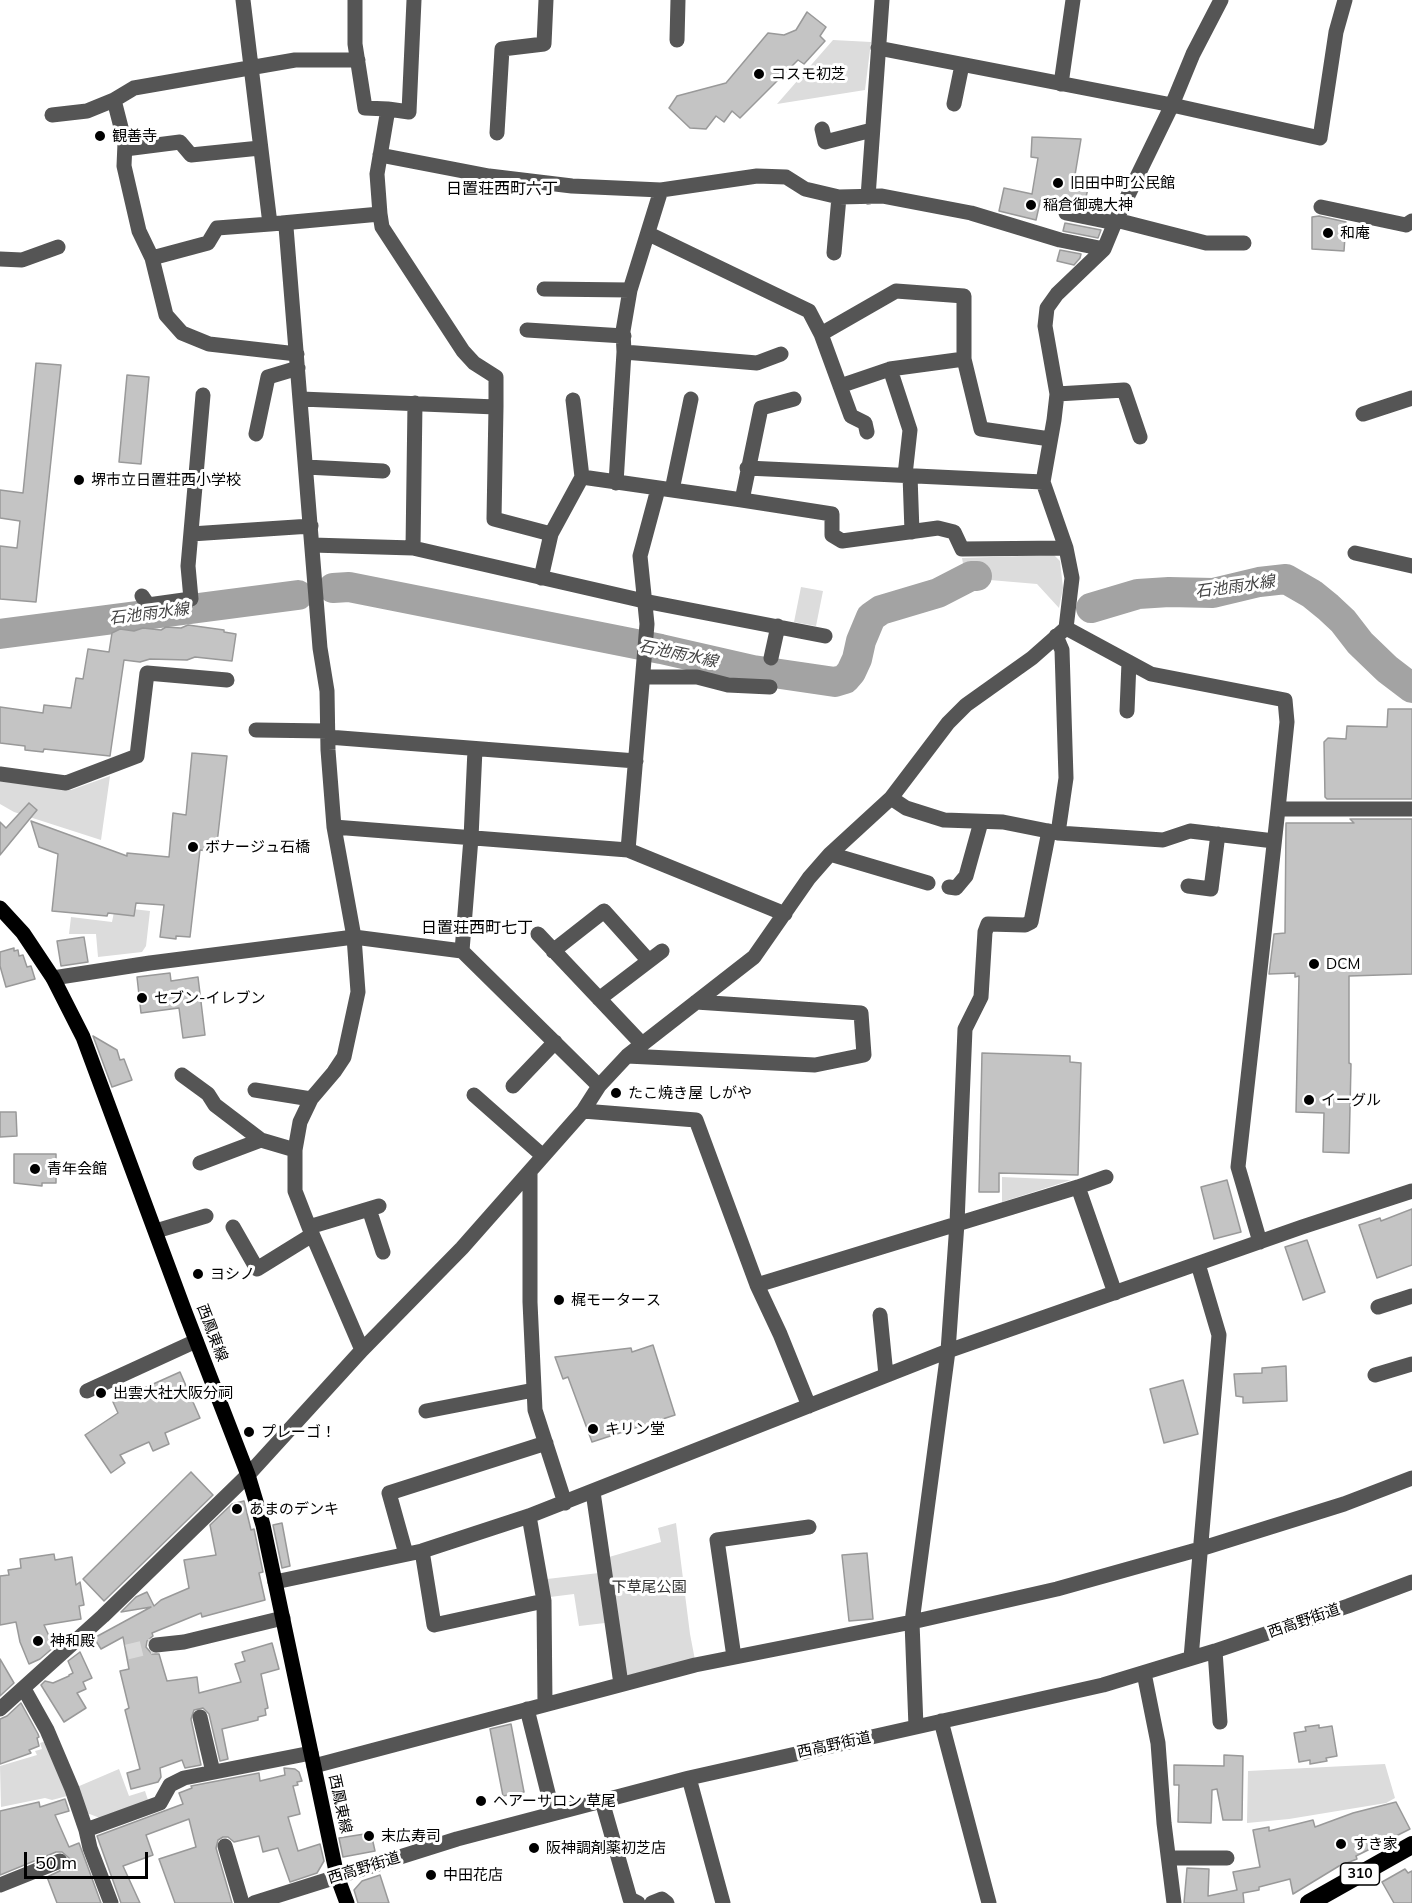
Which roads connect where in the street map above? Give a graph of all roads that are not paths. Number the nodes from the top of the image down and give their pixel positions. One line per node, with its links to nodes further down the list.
1 (243, 0): 14 (street)
2 (355, 0): 12 (street)
3 (414, 0): 19 (street)
4 (546, 0): 23 (street)
5 (678, 0): 10 (street)
6 (882, 0): 11 (street)
7 (1073, 0): 15 (street)
8 (1221, 0): 18 (street)
9 (1345, 0): 18 (street)
10 (677, 40)
11 (878, 48): 13 (street); 22 (street)
12 (358, 60): 14 (street); 19 (street)
13 (962, 65): 15 (street); 17 (street)
14 (251, 68): 16 (street); 25 (street)
15 (1061, 84): 18 (street)
16 (114, 100): 20 (street); 24 (street)
17 (954, 104)
18 (1172, 105): 33 (street)
19 (388, 109): 26 (street)
20 (52, 115)
21 (822, 129): 22 (street)
22 (872, 130): 29 (street)
23 (497, 133)
24 (125, 146): 25 (street); 41 (street)
25 (260, 148): 35 (street)
26 (380, 155): 27 (street); 32 (street)
27 (661, 190): 28 (street); 36 (street)
28 (839, 197): 29 (street); 40 (street)
29 (868, 197): 39 (street)
30 (1321, 207): 34 (street)
31 (1066, 213): 33 (street)
32 (380, 214): 35 (street); 62 (street)
33 (1116, 221): 37 (street); 39 (street)
34 (1412, 221)
35 (276, 223): 41 (street); 51 (street)
36 (648, 234): 44 (street); 46 (street)
37 (1244, 243)
38 (58, 247): 42 (street)
39 (1104, 249): 54 (street)
40 (834, 253)
41 (152, 258): 51 (street)
42 (0, 259)
43 (544, 289): 44 (street)
44 (630, 291): 47 (street)
45 (527, 330): 47 (street)
46 (821, 334): 50 (street); 53 (street)
47 (624, 336): 48 (street)
48 (624, 352): 49 (street); 74 (street)
49 (781, 354)
50 (964, 359): 52 (street); 67 (street)
51 (298, 361): 57 (street); 65 (street)
52 (890, 369): 53 (street); 71 (street)
53 (840, 386): 64 (street)
54 (1057, 394): 66 (street); 67 (street)
55 (203, 395): 79 (street)
56 (1412, 398): 63 (street)
57 (301, 399): 61 (street); 68 (street)
58 (691, 399): 75 (street)
59 (794, 399): 69 (street)
60 (573, 400): 72 (street)
61 (416, 404): 62 (street); 82 (street)
62 (496, 406): 80 (street)
63 (1363, 414)
64 (867, 432)
65 (256, 434)
66 (1140, 437)
67 (1050, 439): 73 (street)
68 (306, 467): 70 (street); 77 (street)
69 (747, 468): 71 (street); 76 (street)
70 (383, 471)
71 (907, 475): 73 (street); 78 (street)
72 (582, 477): 74 (street); 80 (street)
73 (1043, 482): 83 (street)
74 (616, 483): 75 (street)
75 (665, 489): 76 (street); 88 (street)
76 (742, 500): 78 (street)
77 (311, 526): 79 (street); 81 (street)
78 (912, 532): 83 (street)
79 (191, 534): 87 (street)
80 (551, 534): 86 (street)
81 (312, 545): 82 (street); 99 (street)
82 (413, 548): 86 (street)
83 (1066, 548): 90 (street)
84 (1355, 553): 85 (street)
85 (1412, 566)
86 (541, 579): 88 (street)
87 (142, 596)
88 (644, 601): 89 (street); 94 (street)
89 (778, 626): 91 (street); 92 (street)
90 (1061, 632): 93 (street); 103 (street); 108 (street)
91 (825, 636)
92 (771, 658)
93 (1129, 662): 97 (street); 104 (street)
94 (643, 677): 96 (street); 101 (street)
95 (227, 680): 102 (street)
96 (770, 687)
97 (1127, 711)
98 (256, 730): 99 (street)
99 (328, 734): 100 (street); 107 (street)
100 (475, 749): 101 (street); 110 (street)
101 (636, 761): 112 (street)
102 (0, 774)
103 (891, 798): 106 (street); 113 (street)
104 (1278, 809): 105 (street); 111 (street)
105 (1412, 809)
106 (981, 822): 108 (street); 116 (street)
107 (334, 827): 110 (street); 120 (street)
108 (1053, 832): 109 (street); 147 (street)
109 (1218, 834): 111 (street); 115 (street)
110 (471, 838): 112 (street); 121 (street)
111 (1274, 841): 151 (street)
112 (628, 850): 118 (street)
113 (830, 854): 114 (street); 118 (street)
114 (928, 883)
115 (1188, 886)
116 (949, 887)
117 (0, 908): 125 (main road, 西鳳東線)
118 (785, 914): 127 (street)
119 (537, 934): 122 (street)
120 (354, 938): 121 (street); 125 (street); 136 (street)
121 (462, 951): 128 (street)
122 (553, 951): 124 (street); 126 (street)
123 (662, 951): 124 (street)
124 (649, 961): 126 (street)
125 (53, 978): 149 (main road, 西鳳東線)
126 (599, 999): 129 (street)
127 (696, 1002): 129 (street); 130 (street)
128 (555, 1042): 132 (street); 133 (street)
129 (642, 1044): 130 (street)
130 (627, 1056): 133 (street)
131 (182, 1075): 138 (street)
132 (513, 1086)
133 (599, 1086): 137 (street)
134 (255, 1090): 136 (street)
135 (474, 1095): 140 (street)
136 (311, 1099): 139 (street)
137 (582, 1111): 140 (street); 154 (street)
138 (261, 1140): 139 (street); 141 (street)
139 (295, 1150): 150 (street)
140 (543, 1156): 142 (street)
141 (200, 1163)
142 (530, 1171): 160 (street); 165 (street)
143 (1106, 1177): 144 (street)
144 (1078, 1187): 147 (street); 155 (street)
145 (1412, 1191): 151 (street)
146 (206, 1216): 149 (street)
147 (957, 1223): 154 (street); 161 (street)
148 (233, 1227): 150 (street)
149 (156, 1231): 159 (main road, 西鳳東線)
150 (310, 1231): 152 (street); 160 (street)
151 (1260, 1242): 153 (street)
152 (383, 1252)
153 (1198, 1264): 155 (street); 176 (street)
154 (757, 1285): 167 (street)
155 (1115, 1293): 161 (street)
156 (1412, 1296): 157 (street)
157 (1378, 1307)
158 (880, 1315): 164 (street)
159 (196, 1341): 166 (street); 170 (main road, 西鳳東線)
160 (362, 1350): 170 (street)
161 (948, 1352): 164 (street); 183 (street)
162 (1412, 1364): 163 (street)
163 (1375, 1375)
164 (886, 1376): 167 (street)
165 (534, 1390): 168 (street); 169 (street)
166 (87, 1391)
167 (809, 1406): 172 (street)
168 (426, 1411)
169 (546, 1443): 173 (street); 178 (street)
170 (248, 1475): 179 (main road, 西鳳東線); 190 (street)
171 (1412, 1478): 176 (street)
172 (593, 1492): 173 (street); 189 (street)
173 (565, 1503): 174 (street)
174 (529, 1516): 177 (street); 181 (street)
175 (809, 1527): 186 (street)
176 (1200, 1549): 183 (street); 187 (street)
177 (422, 1551): 178 (street); 181 (street)
178 (406, 1554): 179 (street)
179 (275, 1582): 182 (main road, 西鳳東線)
180 (1412, 1582): 185 (street, 西高野街道)
181 (544, 1601): 191 (street)
182 (283, 1618): 184 (street); 198 (main road, 西鳳東線)
183 (912, 1622): 186 (street); 197 (street)
184 (156, 1645)
185 (1215, 1651): 187 (street, 西高野街道); 196 (street)
186 (734, 1657): 189 (street)
187 (1191, 1658): 188 (street, 西高野街道)
188 (1144, 1674): 195 (street, 西高野街道); 207 (street)
189 (621, 1684): 191 (street)
190 (24, 1689): 193 (street); 203 (street)
191 (545, 1704): 192 (street)
192 (527, 1709): 198 (street); 202 (street)
193 (0, 1710)
194 (200, 1716): 199 (street)
195 (941, 1721): 197 (street, 西高野街道); 219 (street)
196 (1220, 1722)
197 (916, 1727): 200 (street, 西高野街道)
198 (313, 1760): 199 (street); 209 (main road, 西鳳東線)
199 (213, 1772): 203 (street)
200 (688, 1778): 201 (street, 西高野街道); 218 (street)
201 (602, 1800): 202 (street, 西高野街道); 215 (street)
202 (553, 1813): 209 (street, 西高野街道)
203 (86, 1830): 211 (street)
204 (1412, 1845): 221 (highway, 310)
205 (225, 1846): 212 (street)
206 (1227, 1858): 207 (street)
207 (1169, 1859): 220 (street)
208 (60, 1861): 210 (street)
209 (337, 1876): 213 (street, 西高野街道); 214 (main road, 西鳳東線)
210 (0, 1885)
211 (111, 1903)
212 (242, 1903)
213 (254, 1903)
214 (346, 1903)
215 (638, 1903)
216 (652, 1903): 217 (street)
217 (668, 1903)
218 (723, 1903)
219 (989, 1903)
220 (1174, 1903)
221 (1309, 1903)

